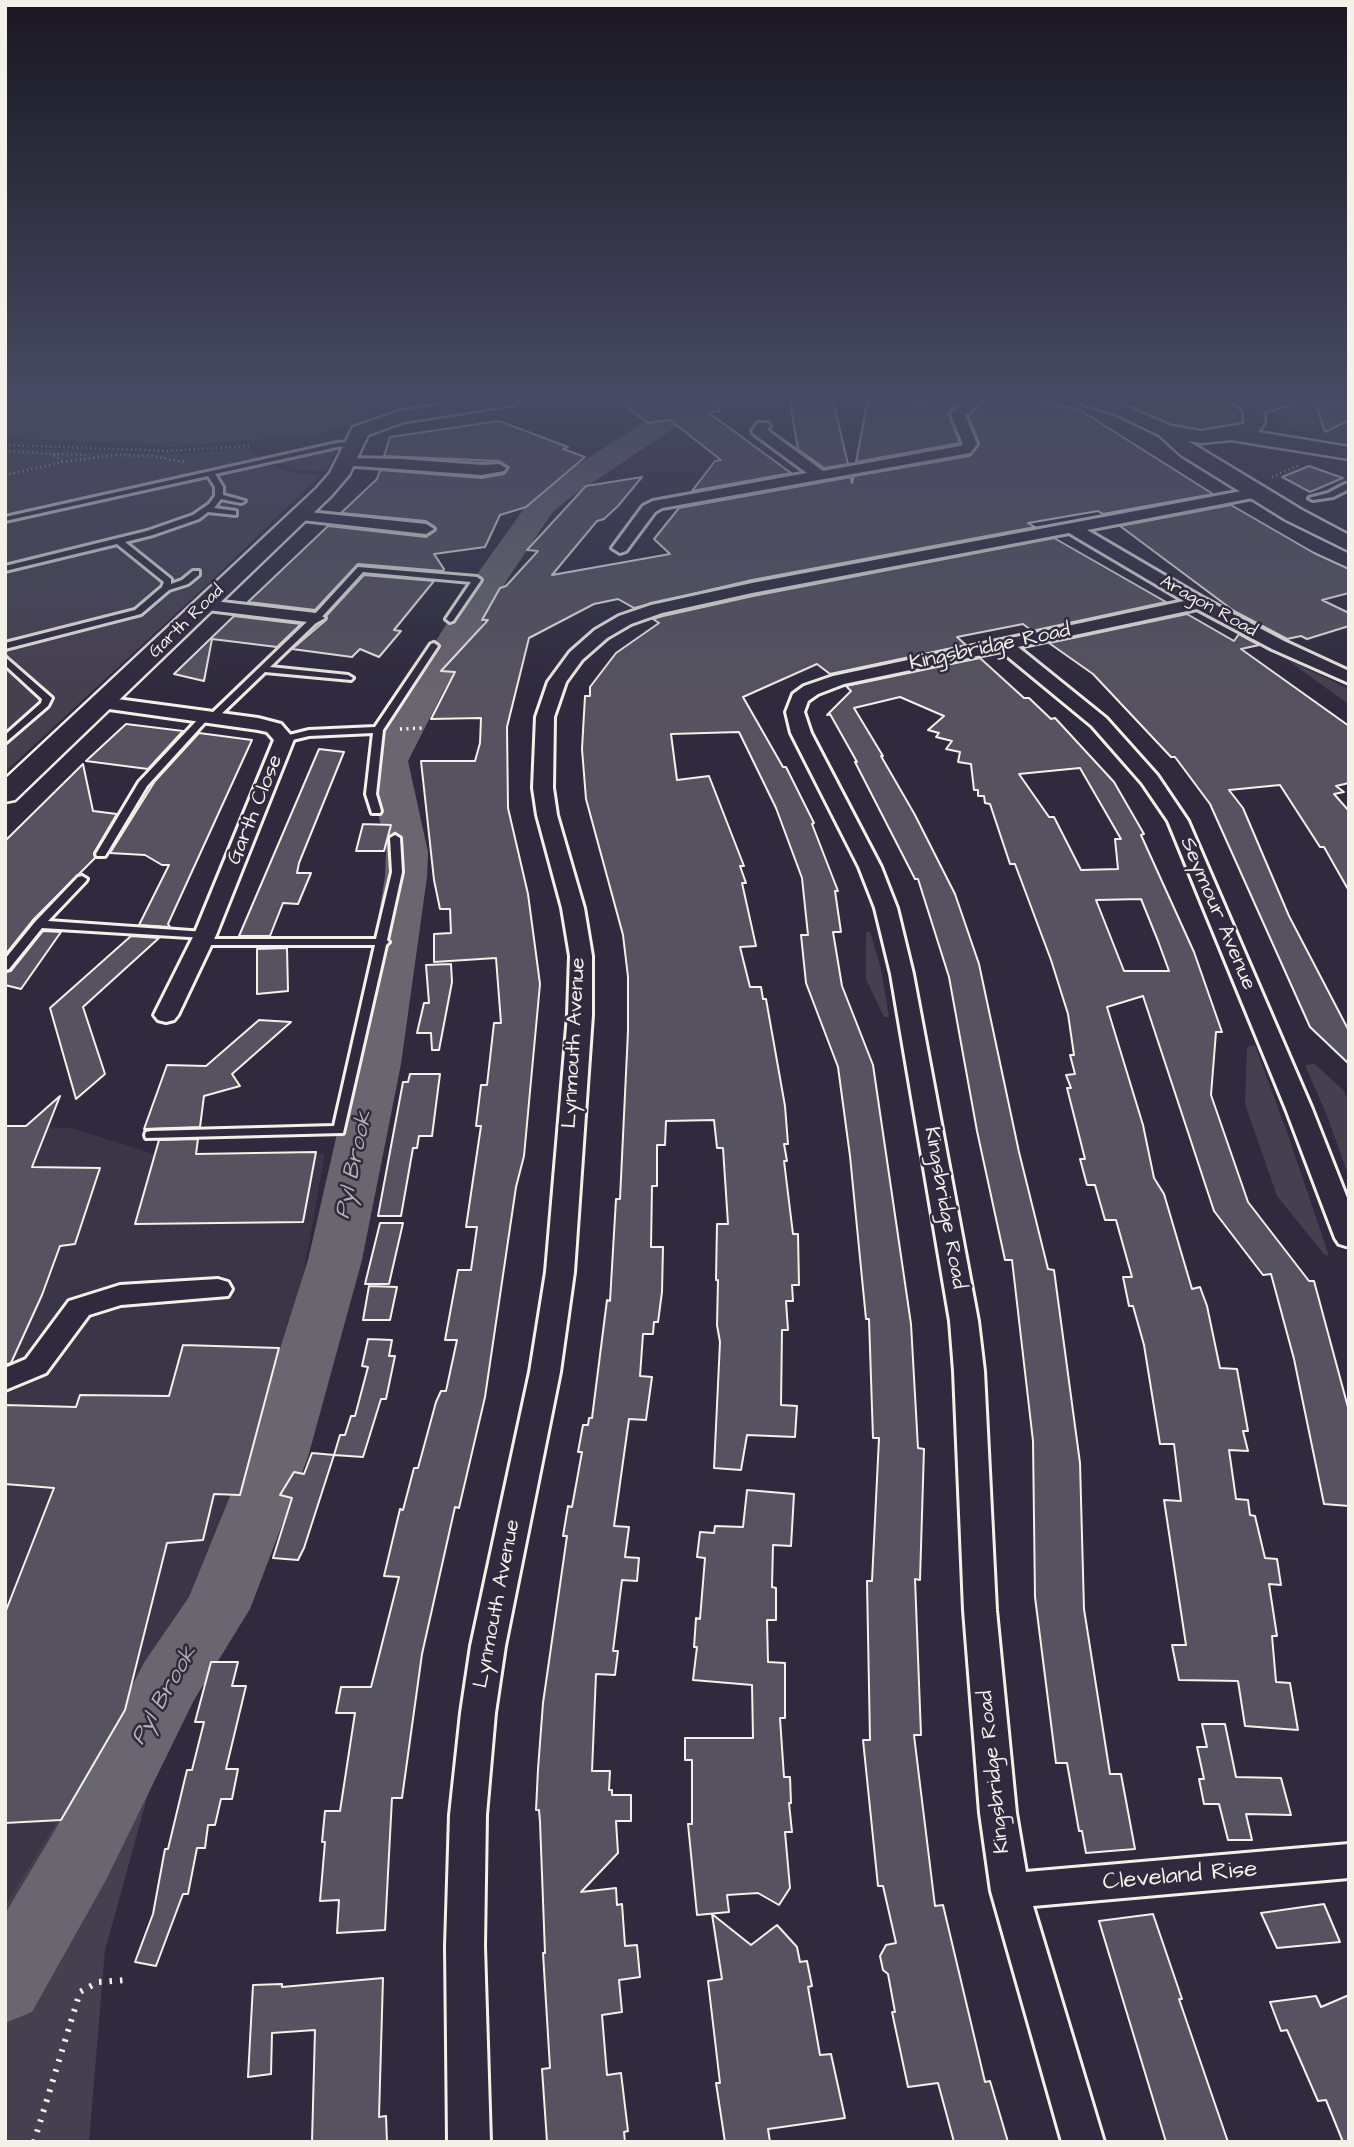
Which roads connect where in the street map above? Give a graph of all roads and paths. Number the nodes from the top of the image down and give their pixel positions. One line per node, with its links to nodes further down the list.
1 (96, 499): 11 (lane)
2 (216, 499): 8 (lane)
3 (229, 499): 9 (lane)
4 (316, 499): 10 (street, Garth Road)
5 (686, 499): 17 (street)
6 (1205, 499): 13 (street, Lynmouth Avenue)
7 (1280, 499): 16 (street)
8 (208, 510): 9 (lane); 15 (lane)
9 (233, 513): 12 (lane)
10 (299, 516): 14 (street); 22 (street, Garth Road)
11 (5, 519)
12 (225, 520)
13 (1072, 528): 21 (street, Aragon Road); 57 (street, Lynmouth Avenue)
14 (426, 529)
15 (120, 541): 18 (lane); 20 (lane)
16 (1349, 544)
17 (620, 548)
18 (5, 569)
19 (196, 573): 20 (lane)
20 (166, 588): 26 (lane)
21 (1199, 603): 25 (street, Kingsbridge Road); 31 (street, Aragon Road)
22 (205, 605): 23 (street); 32 (street, Garth Road)
23 (316, 618): 24 (lane); 29 (lane)
24 (450, 619)
25 (1005, 645): 50 (street, Seymour Avenue); 54 (street, Kingsbridge Road)
26 (5, 646)
27 (434, 646): 36 (lane)
28 (5, 660): 38 (lane)
29 (262, 669): 30 (lane); 33 (lane)
30 (348, 678)
31 (1349, 678)
32 (102, 703): 33 (street, Garth Close); 39 (street, Garth Road)
33 (209, 717): 37 (street, Garth Close); 42 (lane)
34 (423, 727): 35 (path)
35 (415, 729)
36 (379, 730): 37 (lane); 40 (lane)
37 (284, 738): 45 (street, Garth Close)
38 (5, 740)
39 (5, 794)
40 (376, 811)
41 (395, 838): 46 (lane)
42 (101, 854)
43 (82, 879): 44 (lane)
44 (39, 924): 45 (lane); 47 (lane)
45 (203, 938): 46 (lane); 48 (street, Garth Close)
46 (383, 942): 49 (lane)
47 (5, 967)
48 (166, 1016)
49 (151, 1135)
50 (1349, 1238)
51 (218, 1289): 52 (street)
52 (5, 1381)
53 (1349, 1861): 54 (street, Cleveland Rise)
54 (1010, 1891): 58 (street, Kingsbridge Road)
55 (126, 1979): 56 (path)
56 (34, 2142)
57 (469, 2142)
58 (1083, 2142)

